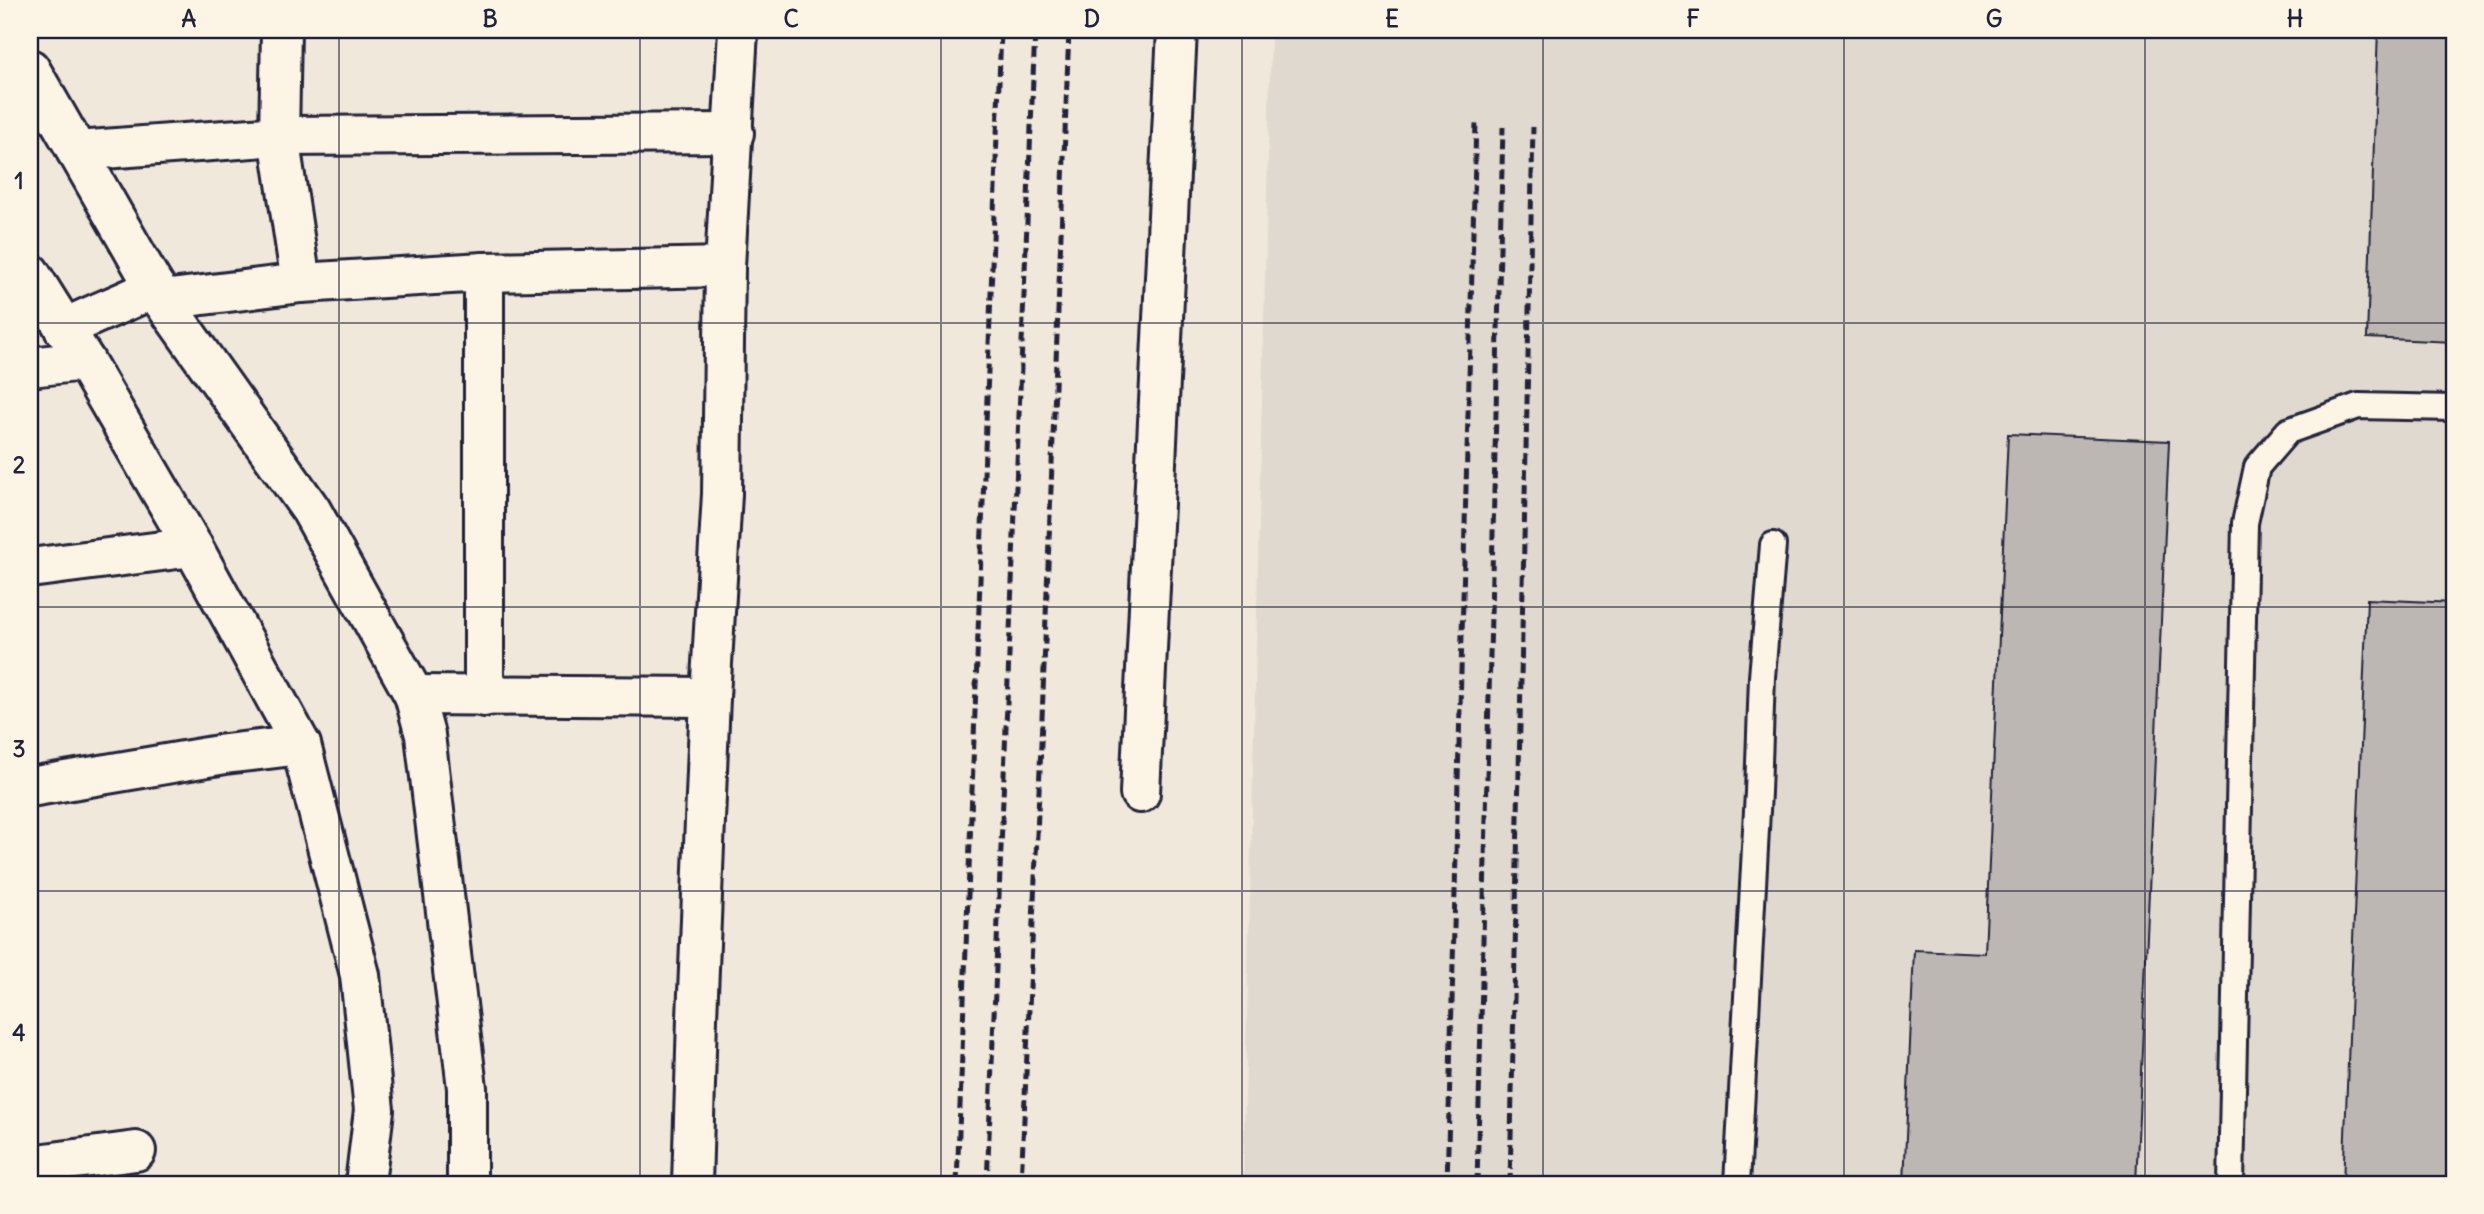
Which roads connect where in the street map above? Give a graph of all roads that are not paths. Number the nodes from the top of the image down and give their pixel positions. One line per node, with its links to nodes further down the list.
1 (281, 30): 6 (street)
2 (738, 30): 5 (street)
3 (1177, 30): 25 (street)
4 (30, 69): 7 (street)
5 (734, 132): 6 (street); 8 (street)
6 (279, 136): 7 (street); 11 (street)
7 (76, 151): 12 (street)
8 (725, 267): 10 (street); 22 (street)
9 (30, 272): 13 (street)
10 (484, 272): 11 (street); 21 (street)
11 (301, 283): 12 (street)
12 (148, 296): 13 (street); 20 (street)
13 (76, 323): 14 (street)
14 (85, 360): 15 (street); 18 (street)
15 (30, 367)
16 (2454, 408): 32 (lane)
17 (1773, 545): 31 (lane)
18 (193, 547): 19 (street); 23 (street)
19 (30, 568)
20 (414, 695): 21 (street); 29 (street)
21 (484, 697): 22 (street)
22 (710, 697): 30 (street)
23 (301, 746): 24 (street); 28 (street)
24 (30, 787)
25 (1140, 793)
26 (136, 1151): 27 (street)
27 (30, 1165)
28 (365, 1184)
29 (467, 1184)
30 (692, 1184)
31 (1737, 1184)
32 (2231, 1184)

